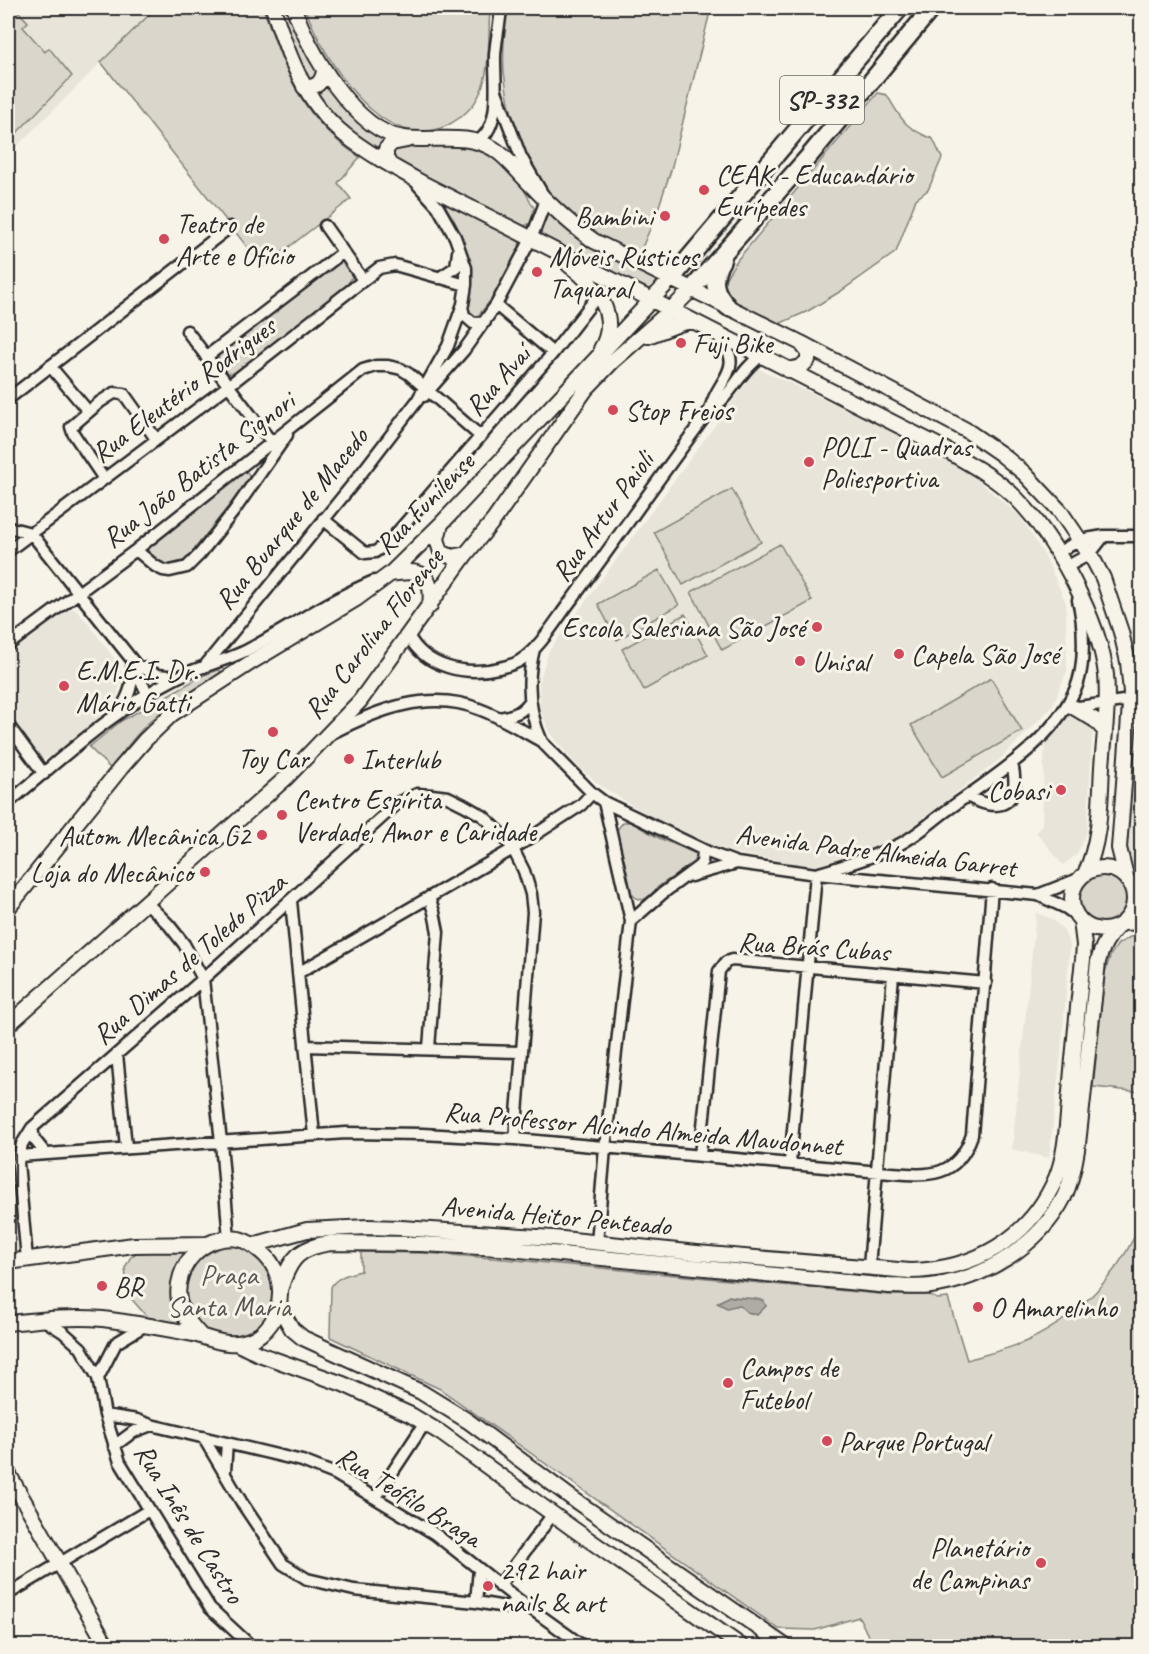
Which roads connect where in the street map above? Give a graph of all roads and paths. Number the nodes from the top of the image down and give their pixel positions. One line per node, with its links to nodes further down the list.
1 (273, 8): 7 (main road)
2 (294, 8): 6 (main road)
3 (501, 8): 8 (street)
4 (900, 8): 21 (highway, SP-332)
5 (933, 8): 16 (highway, SP-332)
6 (324, 71): 7 (main road); 9 (main road)
7 (304, 87): 11 (main road)
8 (496, 91): 10 (street); 13 (street)
9 (418, 138): 10 (main road); 11 (main road)
10 (477, 142): 13 (main road)
11 (390, 165): 12 (main road)
12 (404, 173): 17 (street, Rua Buarque de Macedo); 18 (main road)
13 (546, 200): 18 (street, Rua Buarque de Macedo); 21 (main road)
14 (326, 226): 19 (street)
15 (230, 227): 41 (street)
16 (738, 235): 24 (highway, SP-332); 28 (highway)
17 (455, 237): 20 (street); 23 (street, Rua Buarque de Macedo)
18 (537, 242): 25 (main road); 26 (main road); 27 (street, Rua Buarque de Macedo)
19 (342, 253): 22 (street); 39 (street)
20 (439, 278): 22 (street, Rua Eleutério Rodrigues); 23 (street, Rua Eleutério Rodrigues)
21 (672, 278): 24 (main road); 26 (main road, Rua Funilense)
22 (363, 280): 43 (street, Rua Eleutério Rodrigues)
23 (466, 285): 29 (street, Rua Buarque de Macedo)
24 (692, 289): 28 (main road); 30 (main road, Rua Carolina Florence)
25 (599, 294): 37 (street, Rua Avaí); 40 (main road)
26 (651, 301): 30 (main road); 40 (main road, Rua Funilense)
27 (496, 305): 32 (street, Rua Buarque de Macedo); 37 (street)
28 (728, 307): 36 (main road)
29 (462, 308): 32 (street); 44 (street, Rua Buarque de Macedo)
30 (671, 310): 31 (main road); 35 (main road, Rua Carolina Florence)
31 (691, 321): 34 (main road); 35 (main road)
32 (485, 322): 44 (street, Rua Buarque de Macedo)
33 (187, 331): 39 (street)
34 (714, 333): 38 (main road); 46 (street, Rua Artur Paioli)
35 (634, 343): 64 (main road, Rua Carolina Florence)
36 (801, 343): 42 (main road); 60 (main road)
37 (553, 352): 48 (street, Rua Avaí)
38 (761, 356): 42 (main road); 46 (street, Rua Artur Paioli)
39 (206, 357): 43 (street)
40 (596, 359): 55 (main road, Rua Funilense)
41 (50, 366): 45 (street); 47 (street)
42 (789, 370): 63 (main road)
43 (228, 386): 49 (street, Rua Eleutério Rodrigues); 50 (street)
44 (426, 390): 48 (street, Rua João Batista Signori); 50 (street, Rua João Batista Signori); 54 (street, Rua Buarque de Macedo)
45 (8, 399)
46 (710, 410): 73 (street, Rua Artur Paioli)
47 (88, 411): 49 (street); 53 (street)
48 (480, 436): 54 (street, Rua Avaí)
49 (156, 439): 53 (street, Rua Eleutério Rodrigues)
50 (275, 446): 51 (street, Rua João Batista Signori); 52 (street)
51 (245, 463): 52 (street); 61 (street, Rua João Batista Signori)
52 (259, 476): 61 (street)
53 (104, 478): 57 (street, Rua Eleutério Rodrigues)
54 (322, 519): 76 (street, Rua Buarque de Macedo)
55 (441, 524): 64 (main road); 67 (main road, Rua Funilense)
56 (8, 527): 57 (street)
57 (31, 533): 62 (street, Rua Eleutério Rodrigues); 69 (street)
58 (1104, 536): 59 (street); 60 (street); 65 (street)
59 (1142, 536)
60 (1080, 540): 63 (street); 65 (main road)
61 (136, 550): 69 (street, Rua João Batista Signori)
62 (8, 551)
63 (1057, 553): 66 (main road)
64 (466, 554): 70 (main road, Rua Carolina Florence)
65 (1090, 554): 66 (street); 81 (main road)
66 (1066, 567): 68 (main road)
67 (390, 574): 70 (main road); 76 (street); 111 (main road, Rua Funilense)
68 (1074, 582): 83 (main road); 84 (street)
69 (77, 593): 72 (street, Rua João Batista Signori); 74 (street)
70 (430, 606): 71 (main road, Rua Carolina Florence)
71 (408, 635): 75 (street); 90 (main road, Rua Carolina Florence)
72 (8, 645)
73 (534, 649): 75 (street); 78 (street, Avenida Padre Almeida Garret)
74 (126, 655): 77 (street); 79 (street)
75 (512, 664): 78 (street)
76 (204, 667): 79 (street)
77 (132, 668): 80 (street); 85 (street)
78 (528, 670): 82 (street, Avenida Padre Almeida Garret)
79 (177, 677): 80 (street)
80 (148, 694): 85 (street)
81 (1131, 700): 83 (street); 89 (main road)
82 (530, 701): 86 (street); 91 (street, Avenida Padre Almeida Garret)
83 (1106, 703): 84 (street); 88 (main road)
84 (1070, 709): 88 (main road); 92 (street)
85 (119, 712): 93 (street)
86 (500, 718): 90 (street); 91 (street)
87 (8, 725): 93 (street)
88 (1105, 728): 89 (main road); 102 (main road)
89 (1129, 729): 104 (main road)
90 (327, 736): 110 (main road, Rua Carolina Florence)
91 (542, 742): 94 (street, Avenida Padre Almeida Garret)
92 (1012, 763): 95 (street); 95 (street)
93 (44, 774): 97 (street)
94 (592, 793): 96 (street, Avenida Padre Almeida Garret); 98 (street)
95 (967, 796): 101 (street)
96 (604, 802): 99 (street, Avenida Padre Almeida Garret); 113 (street)
97 (8, 803)
98 (513, 849): 108 (street); 109 (street, Rua Dimas de Toledo Pizza); 124 (street, Rua Dimas de Toledo Pizza)
99 (703, 850): 100 (street, Avenida Padre Almeida Garret); 103 (street)
100 (737, 863): 101 (street, Avenida Padre Almeida Garret); 103 (street)
101 (816, 874): 105 (street, Avenida Padre Almeida Garret); 116 (street)
102 (1083, 876): 104 (main road); 106 (street, Avenida Padre Almeida Garret); 112 (main road)
103 (685, 878): 113 (street)
104 (1129, 883): 107 (main road); 115 (main road)
105 (992, 889): 106 (street, Avenida Padre Almeida Garret); 120 (street, Rua Professor Alcindo Almeida Maudonnet)
106 (1038, 895): 112 (street)
107 (1142, 895)
108 (429, 897): 117 (street); 123 (street)
109 (291, 901): 117 (street); 119 (street, Rua Dimas de Toledo Pizza)
110 (146, 902): 119 (street); 121 (main road, Rua Carolina Florence)
111 (8, 908)
112 (1079, 918): 115 (main road); 143 (main road, Avenida Heitor Penteado)
113 (631, 921): 131 (street)
114 (1142, 922): 115 (main road)
115 (1121, 925): 144 (main road, Avenida Heitor Penteado)
116 (806, 967): 118 (street, Rua Brás Cubas); 133 (street, Rua Brás Cubas); 135 (street)
117 (298, 973): 122 (street)
118 (893, 975): 120 (street, Rua Brás Cubas); 136 (street)
119 (203, 979): 125 (street, Rua Dimas de Toledo Pizza); 129 (street)
120 (986, 983): 136 (street, Rua Professor Alcindo Almeida Maudonnet)
121 (8, 1025)
122 (305, 1046): 123 (street); 127 (street)
123 (429, 1048): 124 (street)
124 (521, 1052): 128 (street, Rua Dimas de Toledo Pizza)
125 (117, 1054): 126 (street, Rua Dimas de Toledo Pizza); 130 (street)
126 (32, 1128): 132 (street); 134 (street, Rua Dimas de Toledo Pizza)
127 (314, 1135): 128 (street, Rua Professor Alcindo Almeida Maudonnet); 129 (street, Rua Professor Alcindo Almeida Maudonnet)
128 (515, 1139): 131 (street, Rua Professor Alcindo Almeida Maudonnet)
129 (221, 1142): 130 (street, Rua Professor Alcindo Almeida Maudonnet); 137 (street)
130 (126, 1148): 132 (street, Rua Professor Alcindo Almeida Maudonnet)
131 (605, 1148): 133 (street, Rua Professor Alcindo Almeida Maudonnet); 138 (street)
132 (45, 1154): 134 (street, Rua Professor Alcindo Almeida Maudonnet)
133 (700, 1155): 135 (street, Rua Professor Alcindo Almeida Maudonnet)
134 (19, 1156): 141 (street, Rua Dimas de Toledo Pizza)
135 (790, 1163): 136 (street, Rua Professor Alcindo Almeida Maudonnet)
136 (877, 1172): 143 (street)
137 (228, 1239): 139 (main road); 140 (main road)
138 (597, 1243): 140 (main road, Avenida Heitor Penteado); 143 (main road, Avenida Heitor Penteado)
139 (206, 1244): 141 (main road); 149 (main road)
140 (253, 1245): 144 (main road)
141 (27, 1259): 142 (main road)
142 (8, 1262)
143 (863, 1266)
144 (281, 1287): 145 (main road)
145 (279, 1306): 150 (main road); 171 (main road)
146 (44, 1320): 147 (main road); 148 (main road); 151 (street, Rua Inês de Castro)
147 (8, 1323)
148 (144, 1326): 149 (main road); 151 (street)
149 (200, 1335): 150 (main road)
150 (238, 1344): 153 (main road)
151 (98, 1378): 152 (street, Rua Inês de Castro)
152 (105, 1415): 154 (street, Rua Teófilo Braga); 157 (street, Rua Inês de Castro)
153 (425, 1423): 160 (street); 162 (main road)
154 (151, 1425): 155 (street, Rua Teófilo Braga); 157 (street)
155 (203, 1437): 156 (street, Rua Teófilo Braga); 159 (street)
156 (226, 1443): 159 (street); 160 (street, Rua Teófilo Braga)
157 (114, 1446): 161 (street, Rua Inês de Castro)
158 (8, 1473): 163 (main road)
159 (225, 1474): 168 (street)
160 (376, 1497): 164 (street, Rua Teófilo Braga)
161 (149, 1510): 163 (street); 173 (street, Rua Inês de Castro)
162 (553, 1514): 165 (street); 169 (main road)
163 (59, 1564): 166 (street); 172 (main road)
164 (479, 1569): 165 (street, Rua Teófilo Braga); 168 (street)
165 (499, 1586): 167 (street, Rua Teófilo Braga)
166 (8, 1594)
167 (516, 1598): 168 (street); 170 (street, Rua Teófilo Braga)
168 (476, 1602)
169 (709, 1624): 175 (street); 176 (main road)
170 (567, 1642): 174 (street, Rua Teófilo Braga)
171 (776, 1644)
172 (107, 1647)
173 (251, 1647)
174 (583, 1647)
175 (729, 1647)
176 (741, 1647)

